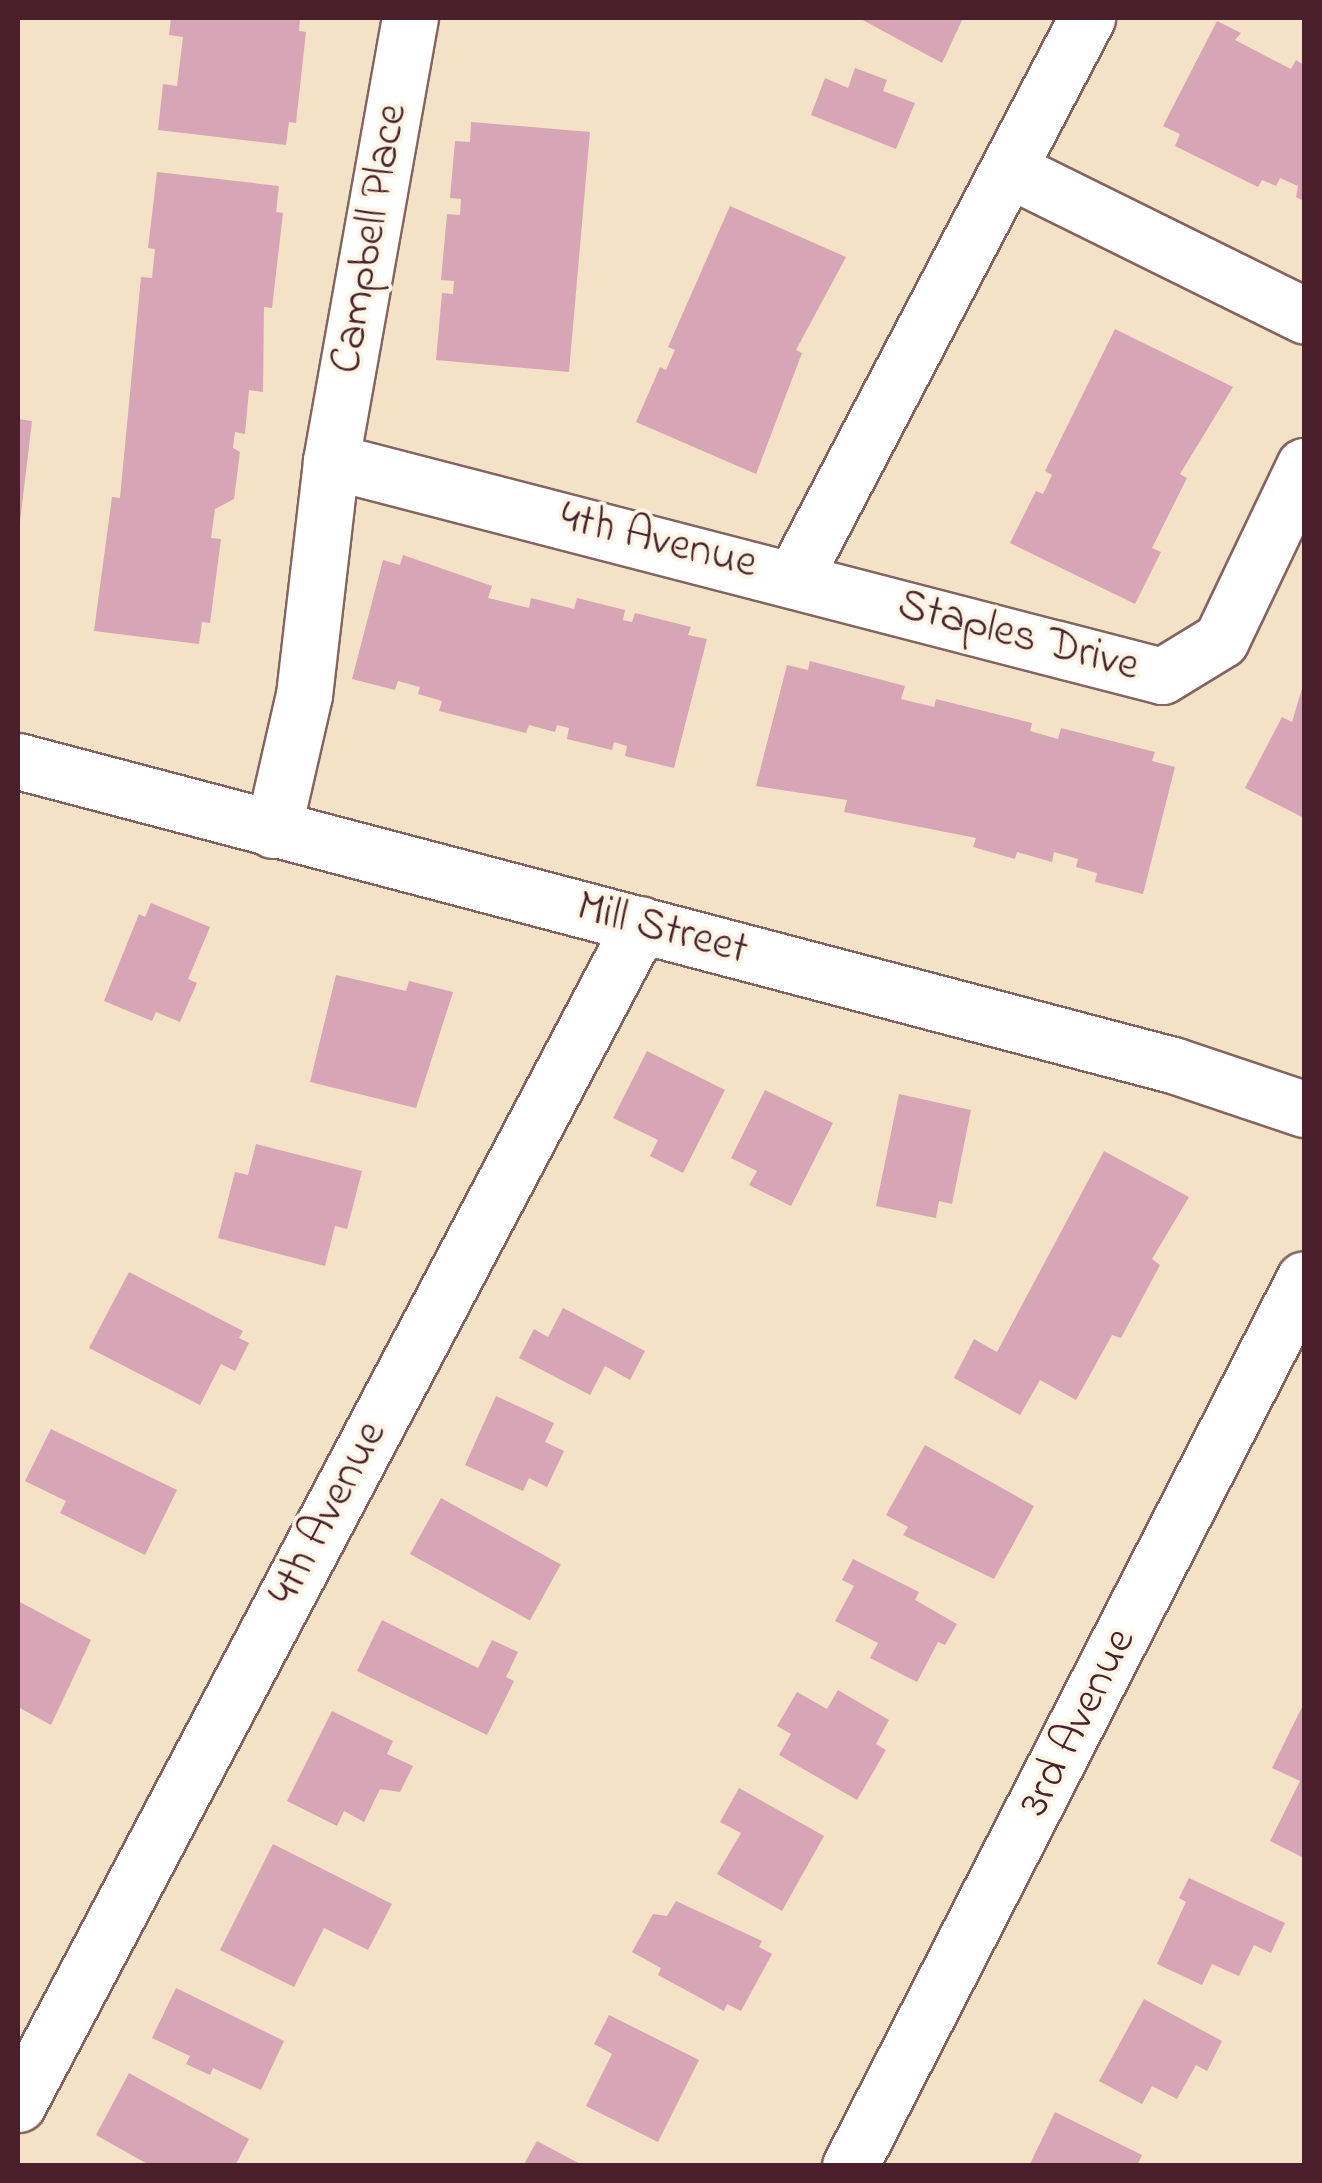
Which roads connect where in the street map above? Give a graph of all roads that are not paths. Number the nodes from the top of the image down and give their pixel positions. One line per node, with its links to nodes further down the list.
1 (410, 18): 5 (street, Campbell Place)
2 (1087, 18): 3 (street, 4th Avenue)
3 (1012, 171): 4 (street); 7 (street, 4th Avenue)
4 (1304, 314)
5 (331, 460): 7 (street, 4th Avenue); 9 (street)
6 (1304, 466): 7 (street, Staples Drive)
7 (794, 576)
8 (18, 761): 9 (street, Mill Street)
9 (273, 830): 10 (street, Mill Street)
10 (641, 924): 11 (street, Mill Street); 13 (street, 4th Avenue)
11 (1304, 1109)
12 (1304, 1279): 14 (street, 3rd Avenue)
13 (18, 2104)
14 (850, 2166)

